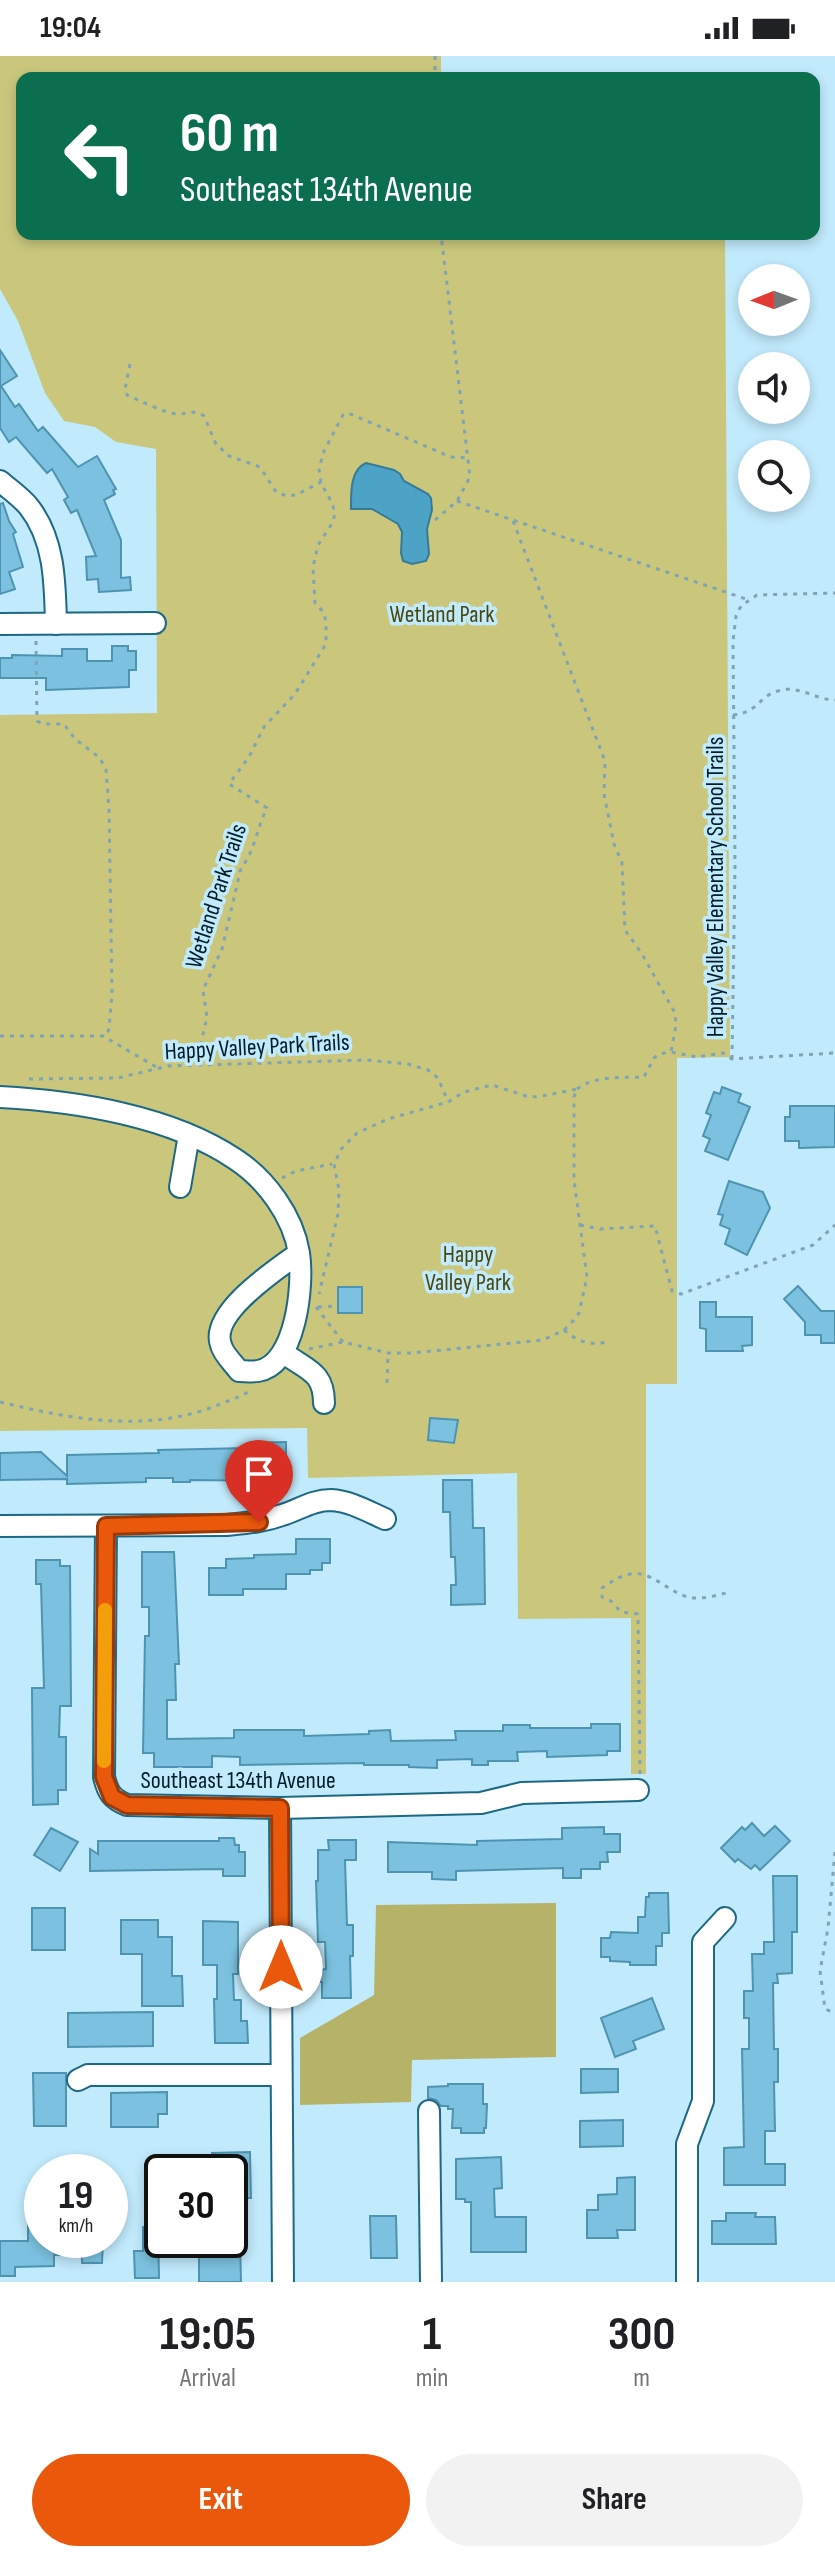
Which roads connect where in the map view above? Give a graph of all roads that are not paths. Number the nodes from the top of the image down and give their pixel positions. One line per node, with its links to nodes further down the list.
1 (0, 481): 4 (street)
2 (155, 623): 4 (street)
3 (0, 624): 4 (street)
4 (46, 624)
5 (0, 1097): 6 (street)
6 (189, 1135): 7 (street); 8 (street)
7 (180, 1187)
8 (299, 1253): 9 (street); 9 (street)
9 (284, 1353): 10 (street)
10 (324, 1403)
11 (385, 1519): 13 (street)
12 (0, 1526): 13 (street)
13 (106, 1526): 15 (street, Southeast 134th Avenue)
14 (638, 1790): 15 (street, Southeast 134th Avenue)
15 (280, 1808): 17 (street)
16 (725, 1918): 22 (street)
17 (281, 2075): 18 (street); 20 (street)
18 (78, 2080)
19 (429, 2111): 21 (street)
20 (283, 2282)
21 (431, 2282)
22 (687, 2282)

